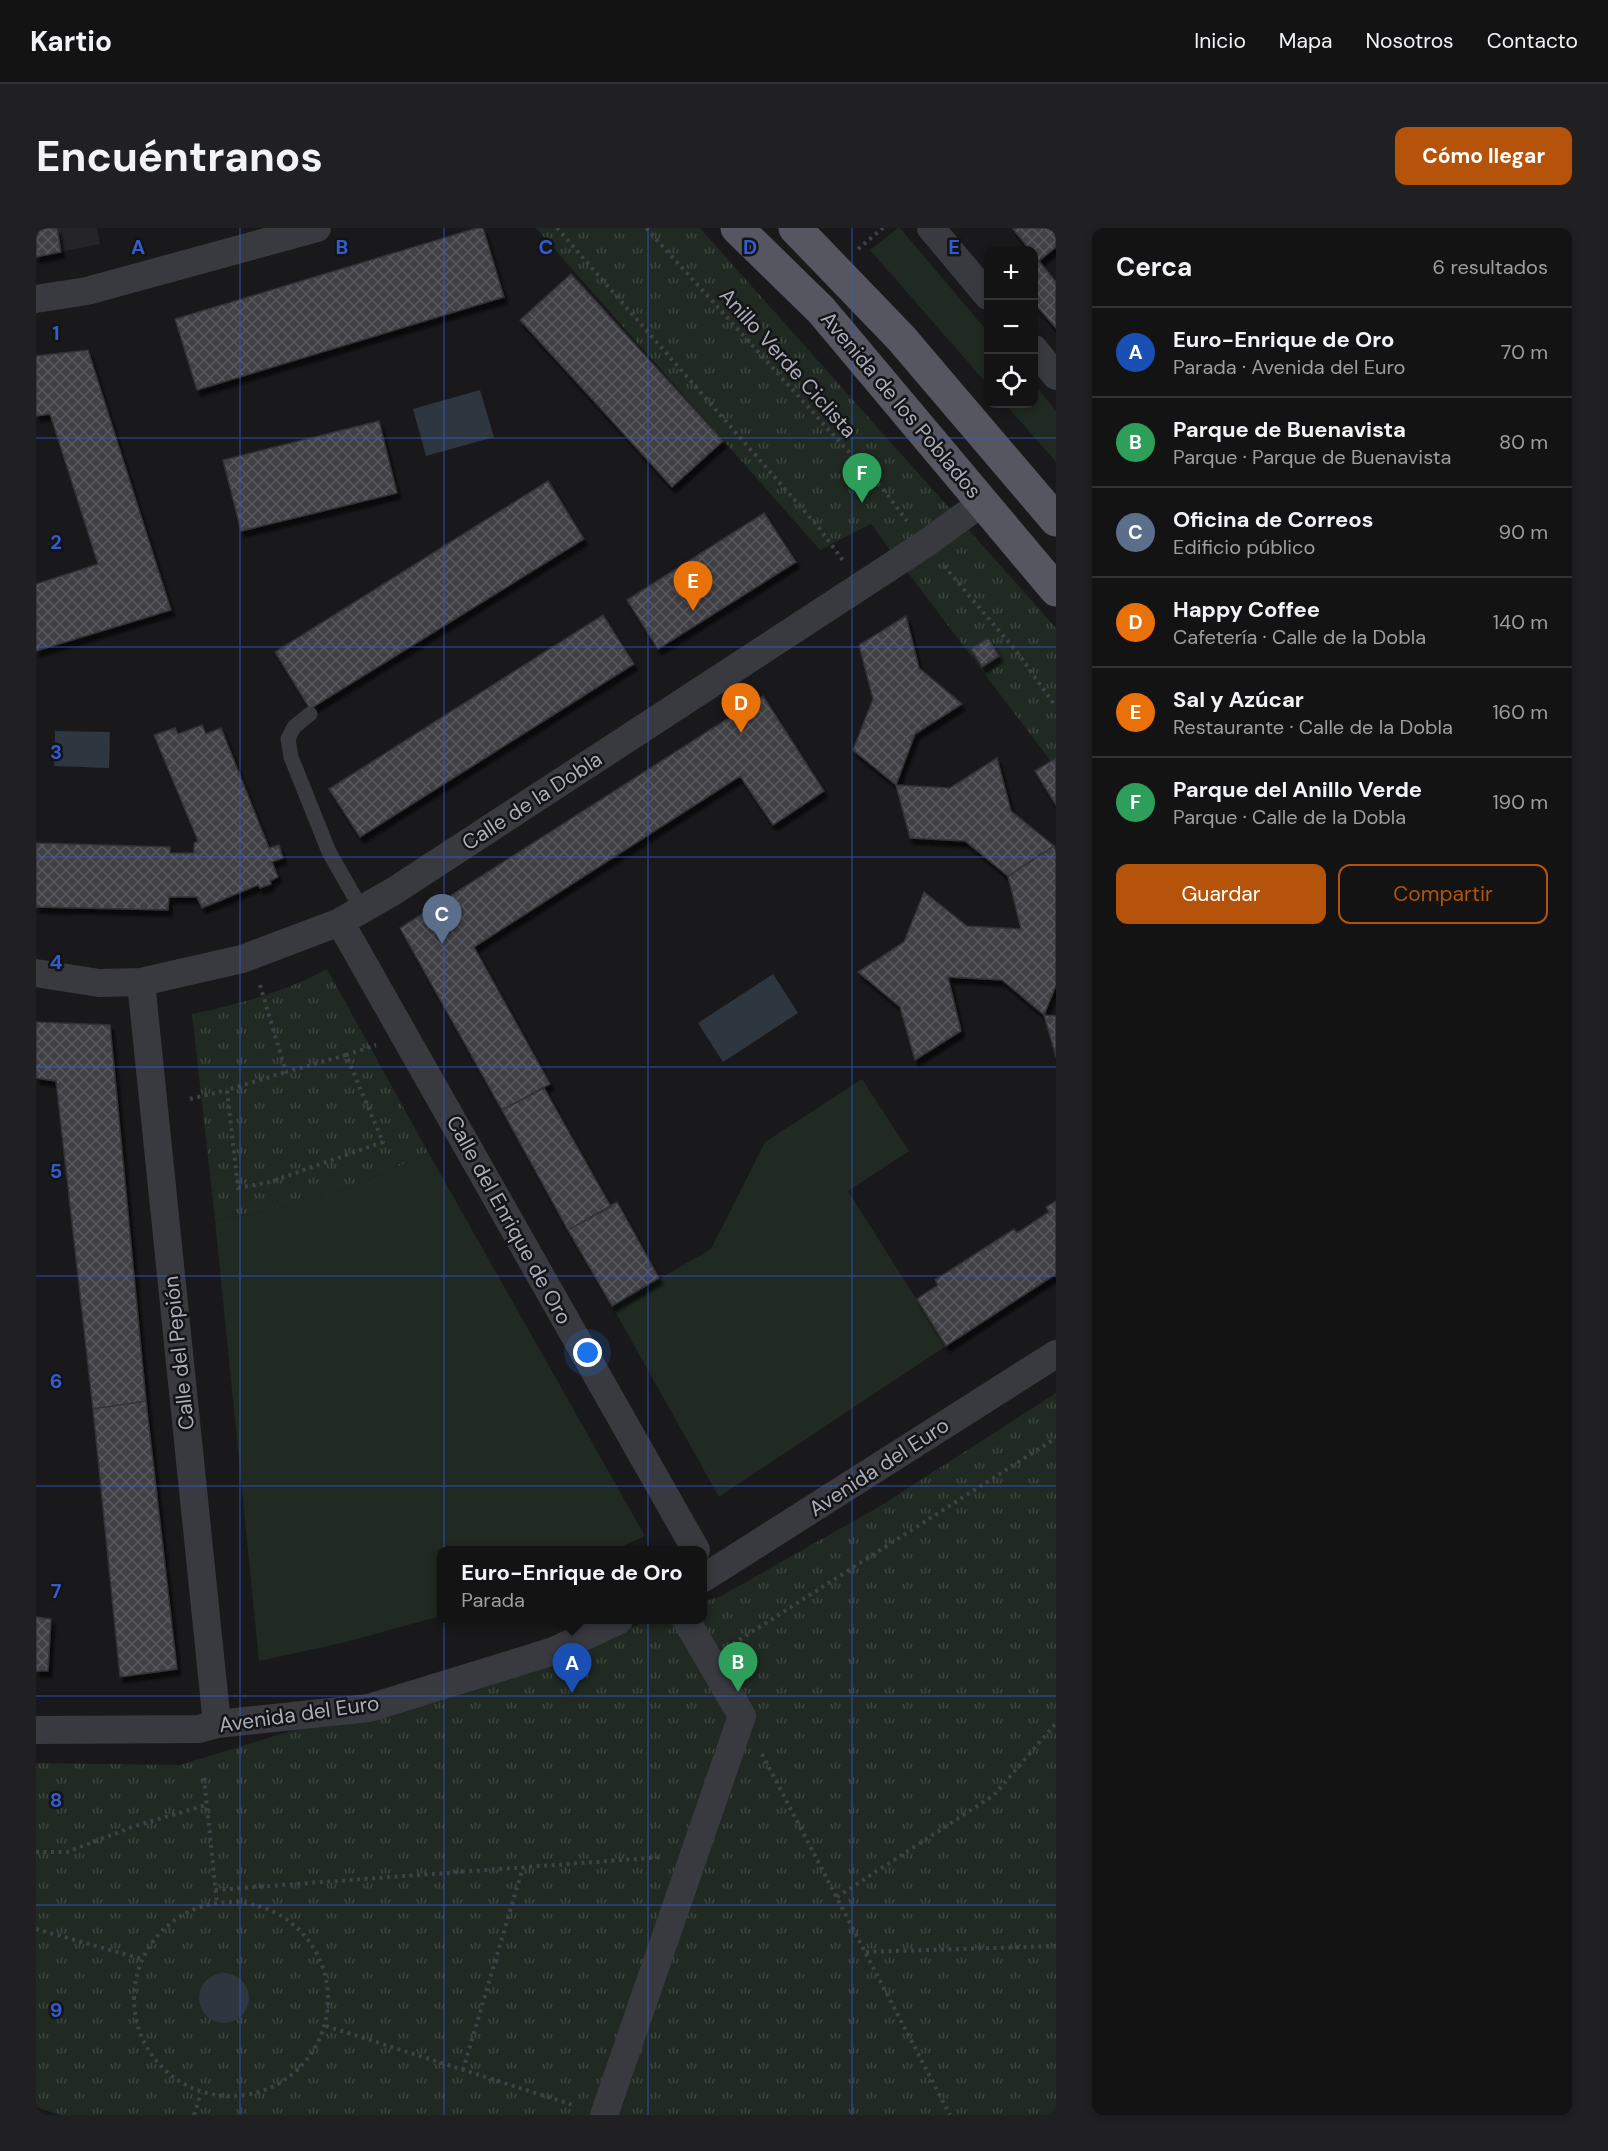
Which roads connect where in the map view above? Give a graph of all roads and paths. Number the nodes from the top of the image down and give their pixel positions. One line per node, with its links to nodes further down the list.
1 (317, 228): 10 (street)
2 (557, 228): 16 (path)
3 (646, 228): 14 (path, Anillo Verde Ciclista)
4 (736, 228): 13 (main road, Avenida de los Poblados)
5 (795, 228): 15 (main road, Avenida de los Poblados)
6 (883, 228): 8 (path)
7 (931, 228): 9 (street)
8 (858, 249)
9 (984, 291)
10 (36, 299)
11 (1038, 354): 12 (street)
12 (1056, 376)
13 (983, 502): 18 (main road, Avenida de los Poblados); 21 (street, Calle de la Dobla)
14 (906, 519)
15 (1056, 520)
16 (844, 562)
17 (943, 565): 19 (path)
18 (1056, 590)
19 (1056, 707)
20 (310, 714): 21 (lane)
21 (351, 916): 23 (street, Calle de la Dobla); 32 (street, Calle del Enrique de Oro)
22 (36, 973): 23 (street, Calle de la Dobla)
23 (141, 982): 39 (street, Calle del Pepión)
24 (260, 984): 27 (path)
25 (382, 1042): 26 (path)
26 (346, 1054): 27 (path); 28 (path)
27 (286, 1072): 28 (path)
28 (227, 1090): 29 (path)
29 (190, 1100)
30 (1056, 1354): 33 (street, Avenida del Euro)
31 (1056, 1438): 36 (path)
32 (693, 1546)
33 (707, 1571)
34 (611, 1624): 39 (street, Avenida del Euro)
35 (688, 1624): 36 (street)
36 (709, 1660): 37 (street)
37 (742, 1716): 44 (street); 47 (path)
38 (1056, 1723): 47 (path)
39 (217, 1724): 40 (street, Avenida del Euro)
40 (36, 1730)
41 (204, 1778): 42 (path)
42 (207, 1805): 43 (path); 46 (path)
43 (36, 1852)
44 (694, 1855): 45 (path); 56 (street)
45 (523, 1868): 46 (path); 54 (path)
46 (215, 1890): 48 (path)
47 (837, 1897): 51 (path)
48 (217, 1904): 52 (path); 53 (path)
49 (36, 1929): 52 (path)
50 (1056, 1946): 51 (path)
51 (866, 1952): 58 (path)
52 (142, 1959): 55 (path)
53 (326, 2025): 54 (path); 55 (path)
54 (463, 2070): 56 (path)
55 (201, 2092): 57 (path)
56 (592, 2112)
57 (194, 2115)
58 (950, 2115)

